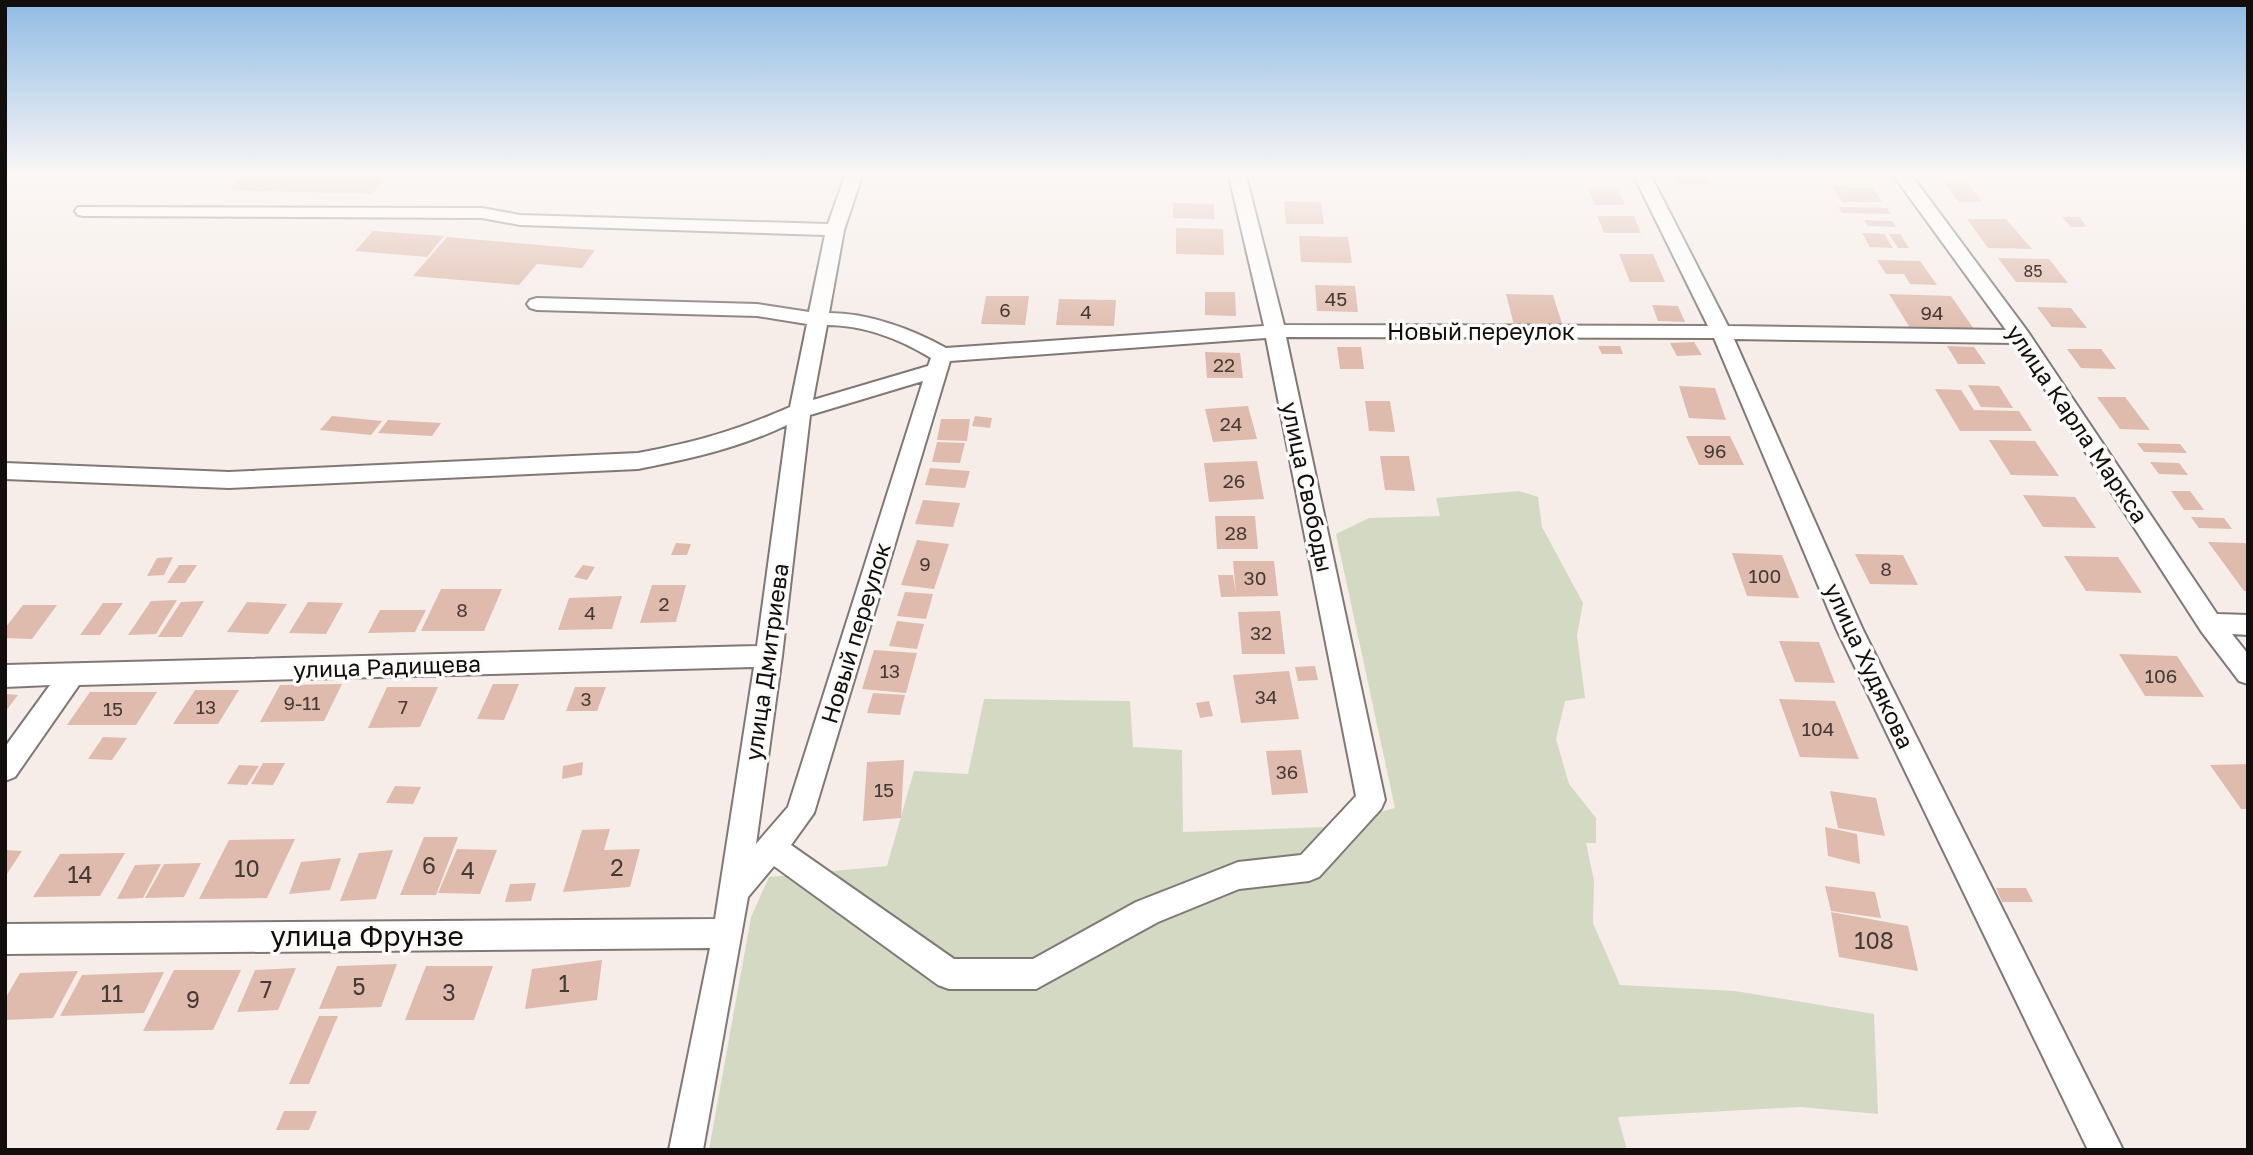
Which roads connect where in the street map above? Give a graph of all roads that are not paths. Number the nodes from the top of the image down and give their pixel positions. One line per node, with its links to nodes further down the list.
1 (832, 230): 2 (street)
2 (835, 230): 7 (street, улица Дмитриева)
3 (1250, 230): 8 (street, улица Свободы)
4 (1670, 230): 9 (street, улица Худякова)
5 (1943, 230): 10 (street, улица Карла Маркса)
6 (537, 304): 7 (street)
7 (817, 319): 11 (street); 12 (street, улица Дмитриева)
8 (1275, 331): 9 (street, Новый переулок); 11 (street, Новый переулок); 21 (street, улица Свободы)
9 (1721, 332): 10 (street, Новый переулок); 26 (street, улица Худякова)
10 (2021, 337): 14 (street, улица Карла Маркса)
11 (940, 362): 12 (street); 21 (street, Новый переулок)
12 (800, 411): 13 (street); 16 (street, улица Дмитриева)
13 (5, 471)
14 (2210, 624): 15 (street); 17 (street, улица Карла Маркса)
15 (2248, 625)
16 (769, 656): 19 (street, улица Радищева); 22 (street, улица Дмитриева)
17 (2248, 674)
18 (5, 676): 19 (street, улица Радищева)
19 (71, 676): 20 (street)
20 (5, 769)
21 (771, 847): 22 (street, Новый переулок)
22 (734, 891): 23 (street, улица Дмитриева)
23 (728, 933): 24 (street, улица Фрунзе); 25 (street, улица Дмитриева)
24 (5, 939)
25 (686, 1150)
26 (2106, 1150)

